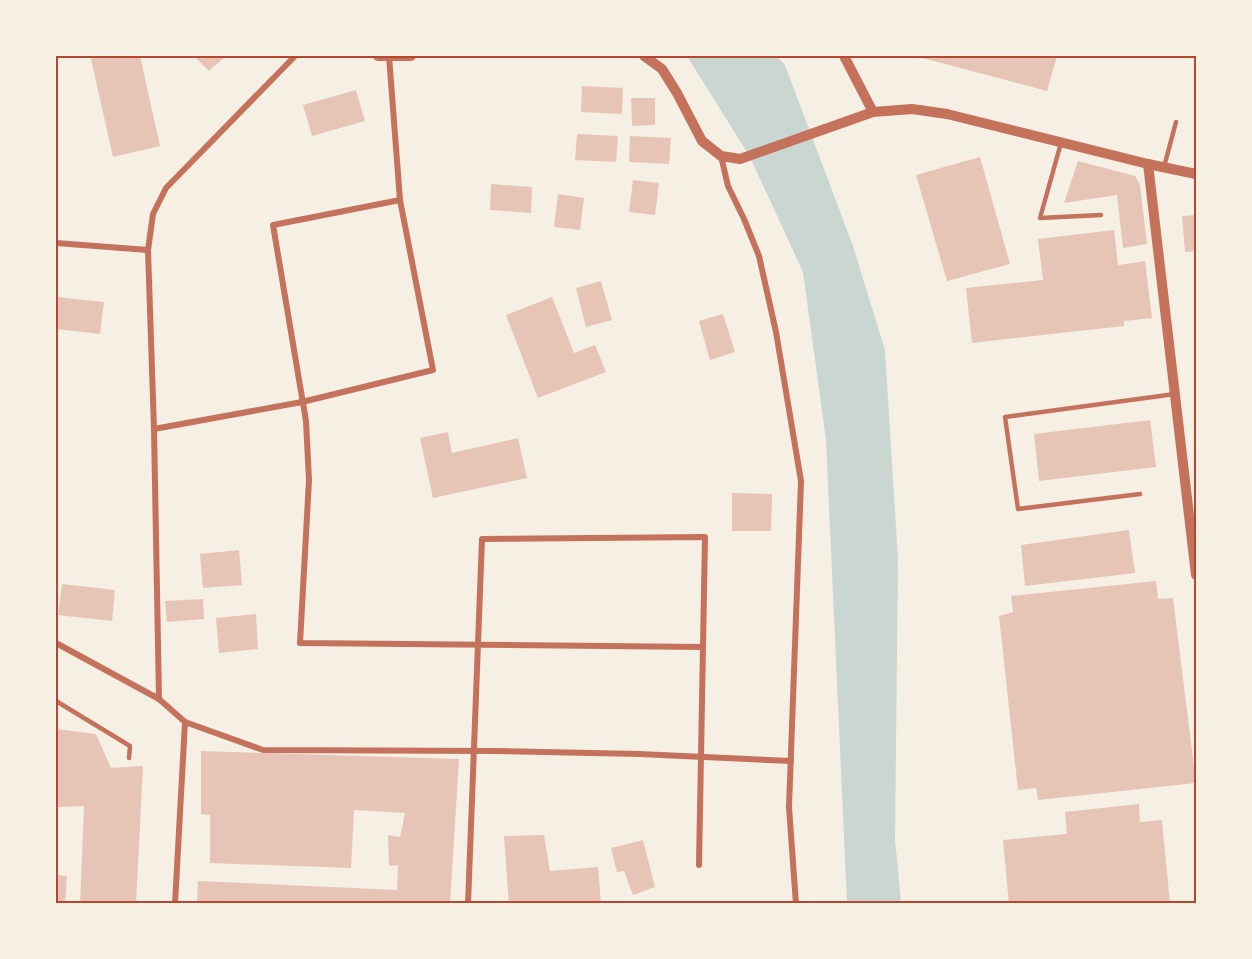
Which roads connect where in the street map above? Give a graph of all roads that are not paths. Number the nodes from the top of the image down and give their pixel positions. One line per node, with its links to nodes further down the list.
1 (295, 56): 16 (street)
2 (383, 56): 3 (street); 13 (street)
3 (411, 56)
4 (645, 56): 9 (street)
5 (844, 56): 6 (street)
6 (873, 112): 8 (street); 9 (street)
7 (1176, 122): 11 (lane)
8 (1061, 143): 10 (street); 14 (lane)
9 (721, 156): 31 (street)
10 (1148, 164): 11 (street); 17 (street)
11 (1164, 168): 12 (street)
12 (1197, 174)
13 (400, 200): 18 (street); 18 (street)
14 (1101, 215)
15 (56, 243): 16 (street)
16 (148, 250): 19 (street)
17 (1175, 394): 20 (lane); 21 (street)
18 (303, 402): 19 (street); 23 (street)
19 (154, 429): 25 (street)
20 (1140, 494)
21 (1197, 575)
22 (56, 643): 25 (street)
23 (478, 646): 24 (street); 24 (street); 28 (street)
24 (702, 647): 30 (street)
25 (159, 699): 27 (street)
26 (56, 701): 29 (lane)
27 (185, 722): 28 (street); 33 (street)
28 (474, 751): 30 (street); 34 (street)
29 (129, 758)
30 (702, 758): 31 (street); 32 (street)
31 (791, 761): 35 (street)
32 (699, 865)
33 (175, 903)
34 (468, 903)
35 (796, 903)

